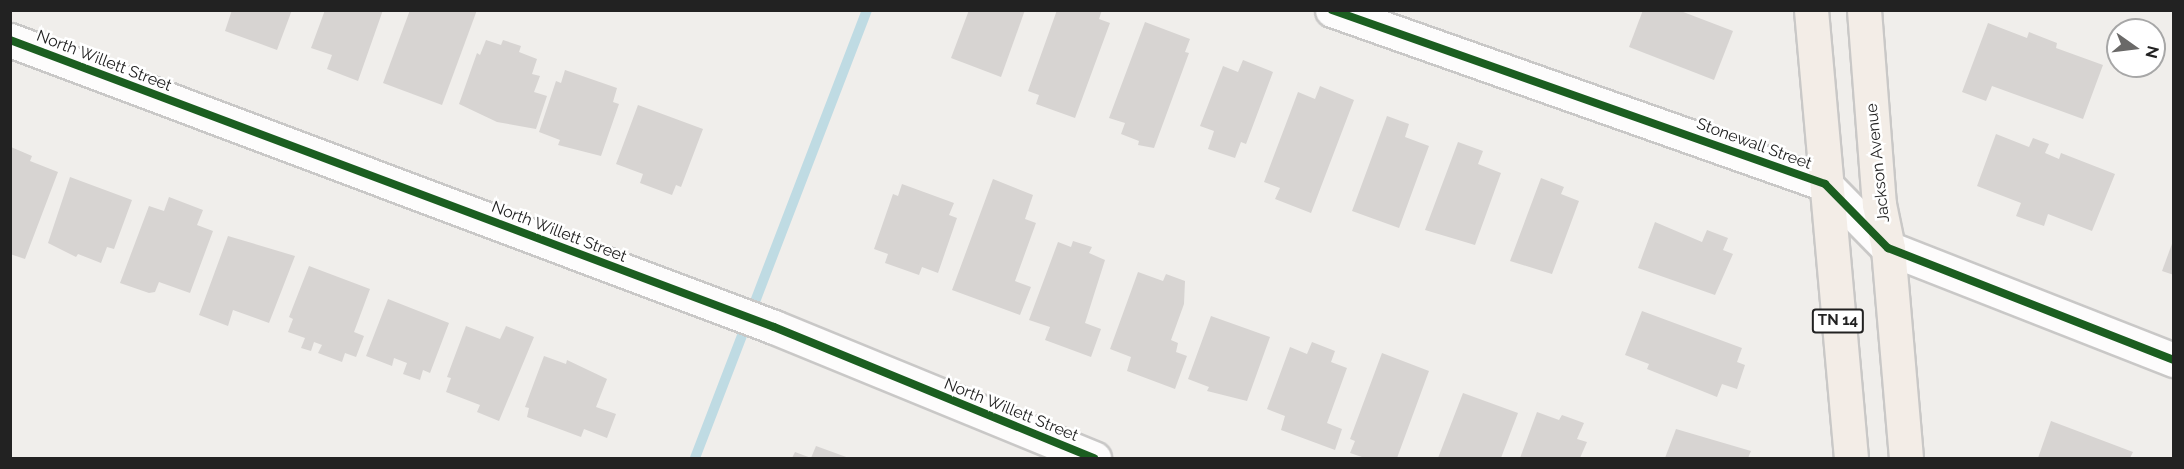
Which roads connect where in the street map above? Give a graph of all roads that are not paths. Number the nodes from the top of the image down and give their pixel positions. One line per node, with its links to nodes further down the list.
1 (1332, 10): 5 (street, Stonewall Street)
2 (1811, 10): 5 (main road, TN 14)
3 (1864, 10): 6 (main road, Jackson Avenue)
4 (10, 40): 8 (street, North Willett Street)
5 (1825, 184): 6 (street, Stonewall Street); 9 (main road, TN 14)
6 (1888, 248): 7 (street, Stonewall Street); 10 (main road, Jackson Avenue)
7 (2174, 360)
8 (1094, 459)
9 (1851, 459)
10 (1906, 459)

